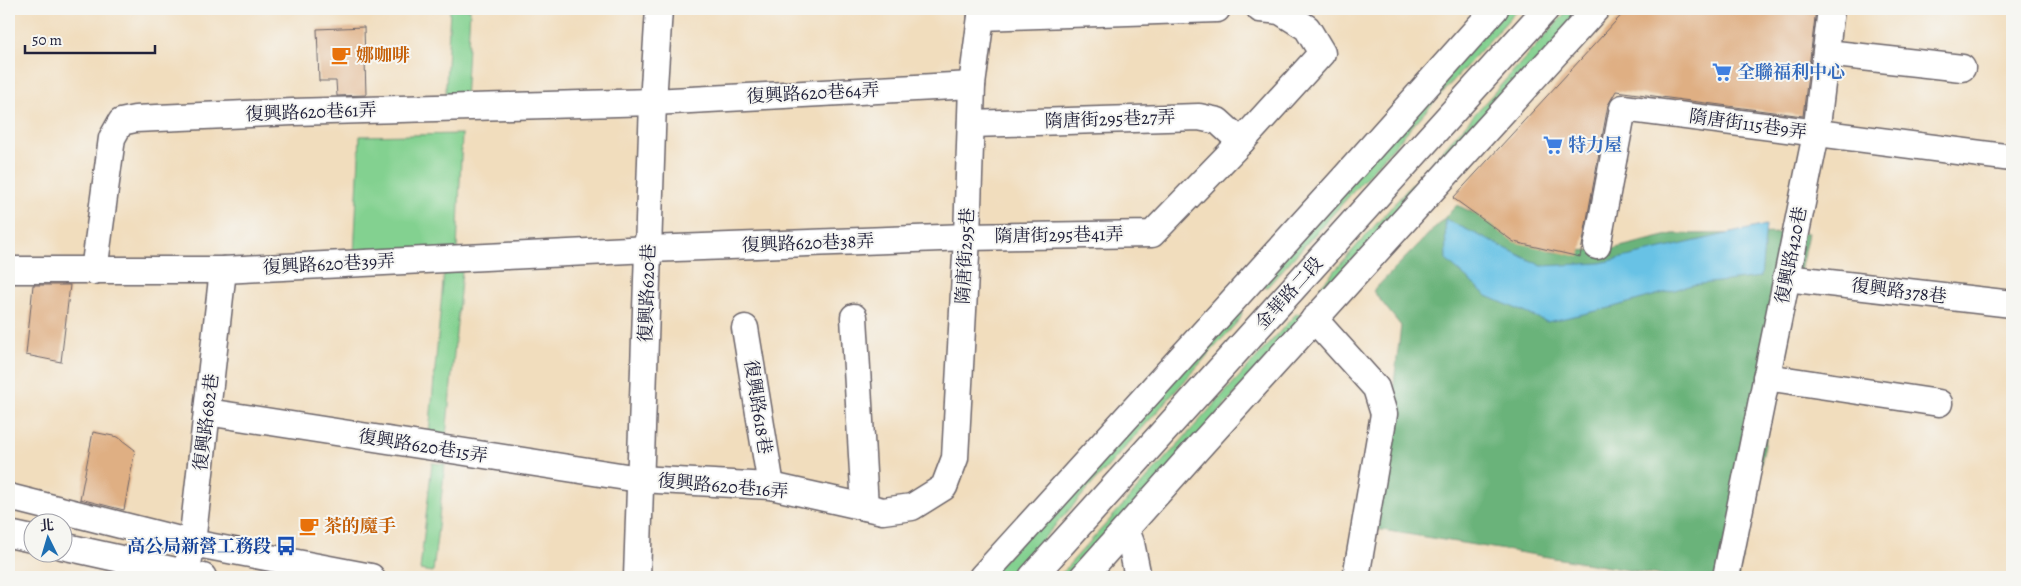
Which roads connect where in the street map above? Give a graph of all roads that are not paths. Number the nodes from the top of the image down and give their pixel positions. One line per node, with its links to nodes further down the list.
1 (659, 9): 12 (street, 復興路620巷)
2 (1217, 9): 8 (street)
3 (1260, 9): 15 (street)
4 (1495, 9): 44 (street, 金華路二段)
5 (1546, 9): 45 (street, 金華路二段)
6 (1596, 9): 26 (street, 金華路二段)
7 (1832, 9): 9 (street, 復興路420巷)
8 (981, 13): 11 (street, 隋唐街295巷)
9 (1826, 53): 10 (street); 14 (street, 復興路420巷)
10 (1962, 68)
11 (972, 85): 12 (street, 復興路620巷64弄); 13 (street, 隋唐街295巷)
12 (653, 102): 19 (street, 復興路620巷); 22 (street, 復興路620巷61弄)
13 (971, 124): 15 (street, 隋唐街295巷27弄); 17 (street, 隋唐街295巷)
14 (1816, 134): 16 (street, 隋唐街115巷9弄); 18 (street, 隋唐街115巷9弄); 23 (street, 復興路420巷)
15 (1241, 142): 17 (street, 隋唐街295巷41弄)
16 (2012, 158)
17 (967, 237): 19 (street, 復興路620巷38弄); 33 (street, 隋唐街295巷)
18 (1597, 246)
19 (650, 249): 21 (street, 復興路620巷39弄); 31 (street, 復興路620巷)
20 (9, 270): 22 (street, 復興路620巷39弄)
21 (223, 270): 22 (street, 復興路620巷39弄); 30 (street, 復興路682巷)
22 (94, 271)
23 (1786, 278): 24 (street, 復興路378巷); 28 (street, 復興路420巷)
24 (2012, 304)
25 (854, 317): 35 (street)
26 (1314, 319): 36 (street, 金華路二段); 48 (street, 金華路二段)
27 (745, 328): 32 (street, 復興路618巷)
28 (1766, 377): 29 (street); 49 (street, 復興路420巷)
29 (1939, 403)
30 (207, 412): 31 (street, 復興路620巷15弄); 39 (street, 復興路682巷)
31 (639, 479): 32 (street, 復興路620巷16弄); 43 (street, 復興路620巷)
32 (771, 486): 35 (street, 復興路620巷16弄)
33 (932, 496): 35 (street, 復興路620巷16弄)
34 (9, 497): 39 (street)
35 (865, 507)
36 (1126, 530): 46 (street, 金華路二段); 47 (street)
37 (9, 534): 38 (street)
38 (22, 537)
39 (192, 543): 41 (street, 復興路682巷); 42 (street)
40 (72, 548): 41 (street)
41 (194, 576)
42 (371, 577)
43 (637, 577)
44 (982, 577)
45 (1032, 577)
46 (1083, 577)
47 (1138, 577)
48 (1356, 577)
49 (1726, 577)

